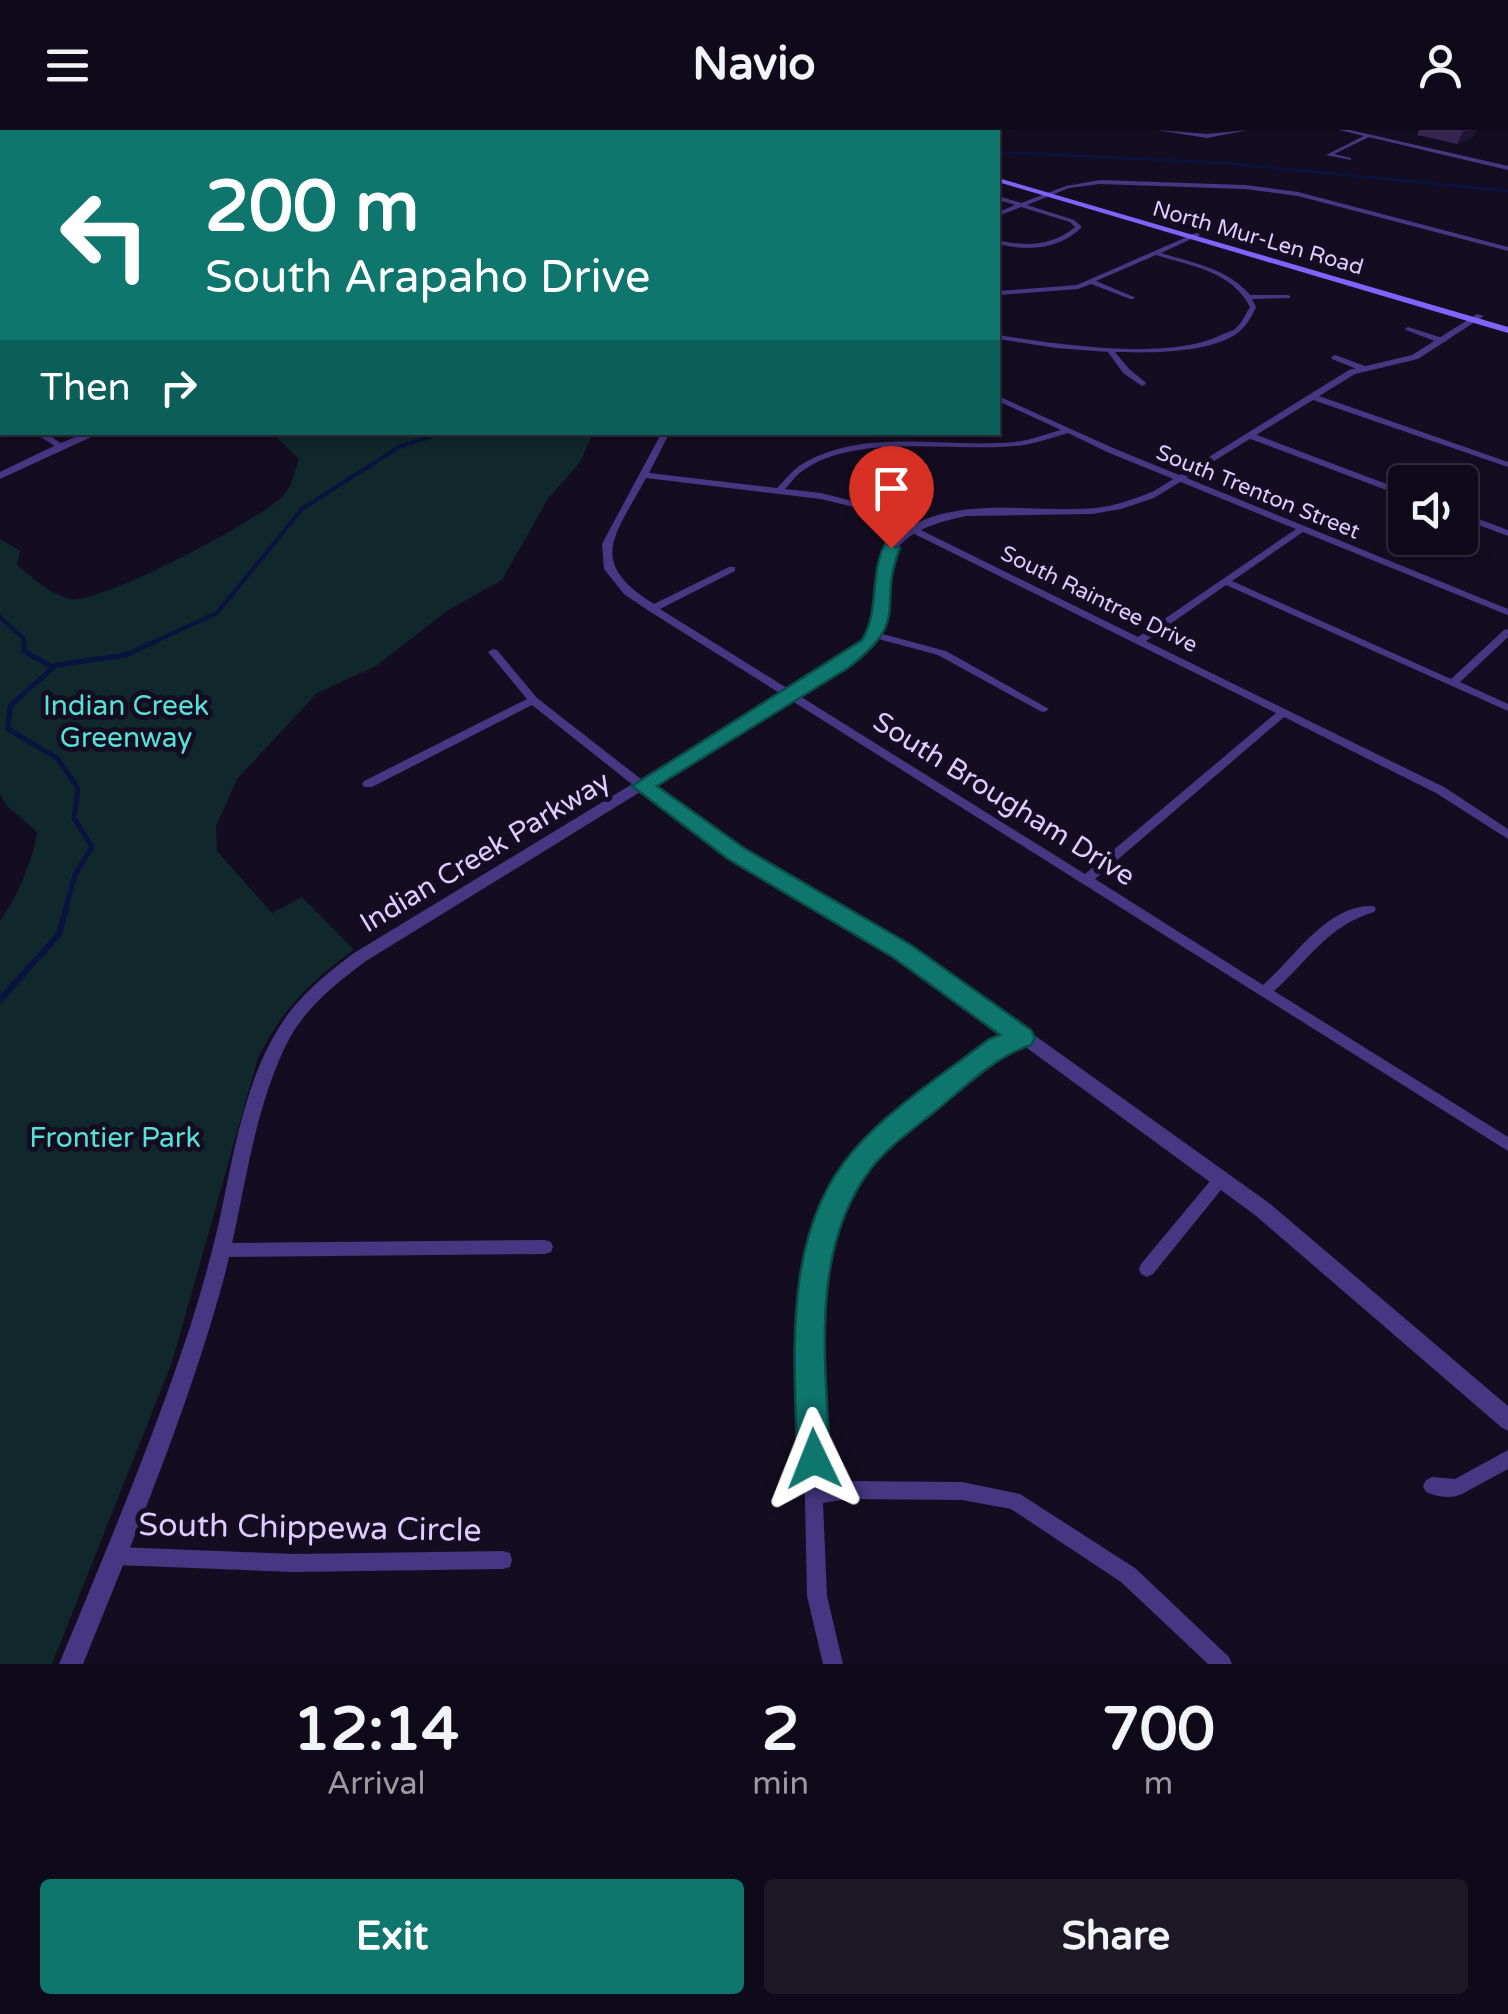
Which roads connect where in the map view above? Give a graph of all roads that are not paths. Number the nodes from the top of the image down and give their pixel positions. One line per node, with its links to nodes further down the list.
1 (1160, 130): 2 (street)
2 (1245, 130)
3 (1342, 130): 4 (street)
4 (1368, 136): 5 (street); 6 (street)
5 (1348, 158)
6 (1508, 168)
7 (1000, 179): 8 (main road, North Mur-Len Road)
8 (1051, 194): 10 (street); 12 (main road, North Mur-Len Road); 14 (street)
9 (1000, 199): 10 (street)
10 (1021, 205): 11 (street); 13 (street)
11 (1000, 213)
12 (1195, 235): 15 (street); 21 (main road, North Mur-Len Road)
13 (1000, 242)
14 (1508, 249)
15 (1156, 253): 16 (street); 18 (street)
16 (1092, 282): 17 (street); 20 (street)
17 (1000, 292)
18 (1248, 297): 19 (street); 26 (street)
19 (1288, 297)
20 (1132, 298)
21 (1477, 318): 22 (main road, North Mur-Len Road); 25 (street)
22 (1508, 327)
23 (1408, 329): 25 (street)
24 (1000, 337): 26 (street)
25 (1443, 341): 28 (street)
26 (1110, 350): 29 (street)
27 (1335, 357): 28 (street)
28 (1362, 368): 30 (street)
29 (1142, 384)
30 (1313, 397): 36 (street); 38 (street)
31 (1000, 399): 32 (street, South Trenton Street)
32 (1068, 432): 41 (street, South Trenton Street); 43 (street)
33 (42, 435): 37 (street)
34 (90, 435): 37 (street)
35 (665, 435): 39 (street, South Brougham Drive)
36 (1252, 436): 41 (street); 42 (street)
37 (61, 446): 40 (street)
38 (1508, 464)
39 (646, 475): 43 (street, South Raintree Drive); 50 (street, South Brougham Drive)
40 (0, 476)
41 (1181, 480): 45 (street, South Trenton Street); 46 (street)
42 (1388, 488)
43 (779, 491): 46 (street, South Raintree Drive)
44 (1478, 522): 47 (street)
45 (1302, 529): 49 (street); 51 (street, South Trenton Street)
46 (915, 530): 53 (street); 54 (street, South Raintree Drive)
47 (1508, 533)
48 (732, 569): 50 (street)
49 (1228, 582): 54 (street); 56 (street)
50 (652, 609): 57 (street, South Brougham Drive)
51 (1508, 612)
52 (1508, 632): 56 (street)
53 (875, 635): 57 (street, Indian Creek Parkway); 60 (street)
54 (1139, 641): 61 (street, South Raintree Drive)
55 (493, 652): 58 (street)
56 (1453, 682): 59 (street)
57 (790, 695): 63 (street, Indian Creek Parkway); 65 (street, South Brougham Drive)
58 (533, 700): 62 (street); 63 (street)
59 (1508, 708)
60 (1044, 709)
61 (1284, 712): 64 (street, South Raintree Drive); 65 (street)
62 (368, 784)
63 (642, 786): 68 (street); 72 (street, Indian Creek Parkway)
64 (1508, 834)
65 (1086, 880): 67 (street, South Brougham Drive)
66 (1370, 909): 67 (street)
67 (1265, 992): 69 (street, South Brougham Drive)
68 (1022, 1038): 70 (street); 77 (street)
69 (1508, 1145)
70 (1220, 1180): 73 (street); 74 (street)
71 (545, 1247): 72 (street)
72 (222, 1250): 78 (street, Indian Creek Parkway)
73 (1147, 1269)
74 (1508, 1420)
75 (1508, 1459): 76 (street)
76 (1432, 1486)
77 (814, 1496): 81 (street); 82 (street)
78 (117, 1556): 79 (street, South Chippewa Circle); 80 (street, Indian Creek Parkway)
79 (503, 1560)
80 (71, 1664)
81 (832, 1664)
82 (1222, 1664)

